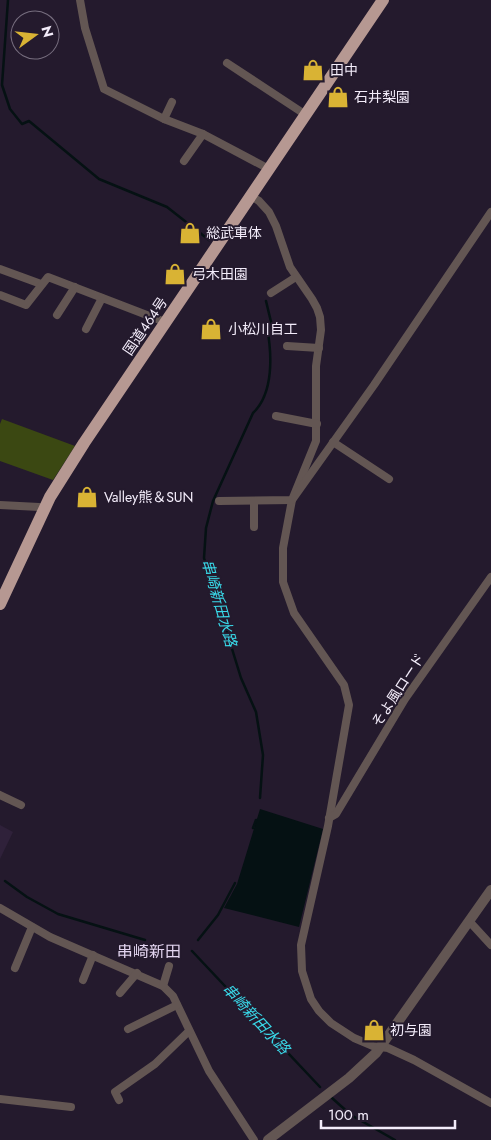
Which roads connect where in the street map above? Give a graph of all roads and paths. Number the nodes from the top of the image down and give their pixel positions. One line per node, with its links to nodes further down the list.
1 (80, 0): 6 (street)
2 (383, 0): 5 (highway, 国道464号)
3 (227, 63): 5 (street)
4 (172, 102): 6 (street)
5 (306, 115): 9 (highway, 国道464号)
6 (164, 119): 7 (street)
7 (203, 134): 8 (street); 9 (street)
8 (184, 161)
9 (269, 169): 10 (highway, 国道464号)
10 (251, 196): 13 (street); 20 (highway, 国道464号)
11 (491, 212): 26 (street)
12 (0, 269): 14 (street)
13 (296, 277): 16 (street); 23 (street)
14 (41, 284): 15 (street); 17 (street)
15 (75, 287): 18 (street); 19 (street)
16 (271, 293)
17 (0, 295)
18 (102, 298): 20 (street); 21 (street)
19 (57, 315)
20 (165, 322): 32 (highway, 国道464号)
21 (86, 329)
22 (287, 346): 23 (street)
23 (319, 348): 25 (street)
24 (276, 416): 25 (street)
25 (317, 424): 28 (street)
26 (333, 442): 27 (street); 28 (street)
27 (389, 479)
28 (292, 500): 29 (street); 38 (street)
29 (254, 501): 30 (street); 33 (street)
30 (219, 502)
31 (0, 505): 32 (street)
32 (44, 511): 35 (highway, 国道464号)
33 (254, 527)
34 (491, 577): 38 (street, そよ風ロード)
35 (0, 604)
36 (0, 795): 37 (street)
37 (21, 805)
38 (330, 818): 54 (street)
39 (490, 893): 41 (street)
40 (0, 908): 42 (street)
41 (469, 921): 43 (street); 54 (street)
42 (32, 927): 44 (street); 46 (street)
43 (491, 945)
44 (92, 955): 47 (street); 48 (street)
45 (169, 966): 49 (street)
46 (15, 968)
47 (136, 973): 49 (street); 50 (street)
48 (83, 980)
49 (163, 986): 51 (street)
50 (120, 993)
51 (177, 1005): 52 (street); 53 (street)
52 (128, 1029)
53 (189, 1031): 56 (street); 59 (street)
54 (381, 1047): 57 (street); 60 (street)
55 (0, 1099): 58 (street)
56 (119, 1100)
57 (491, 1103)
58 (71, 1107)
59 (254, 1140)
60 (268, 1140)

